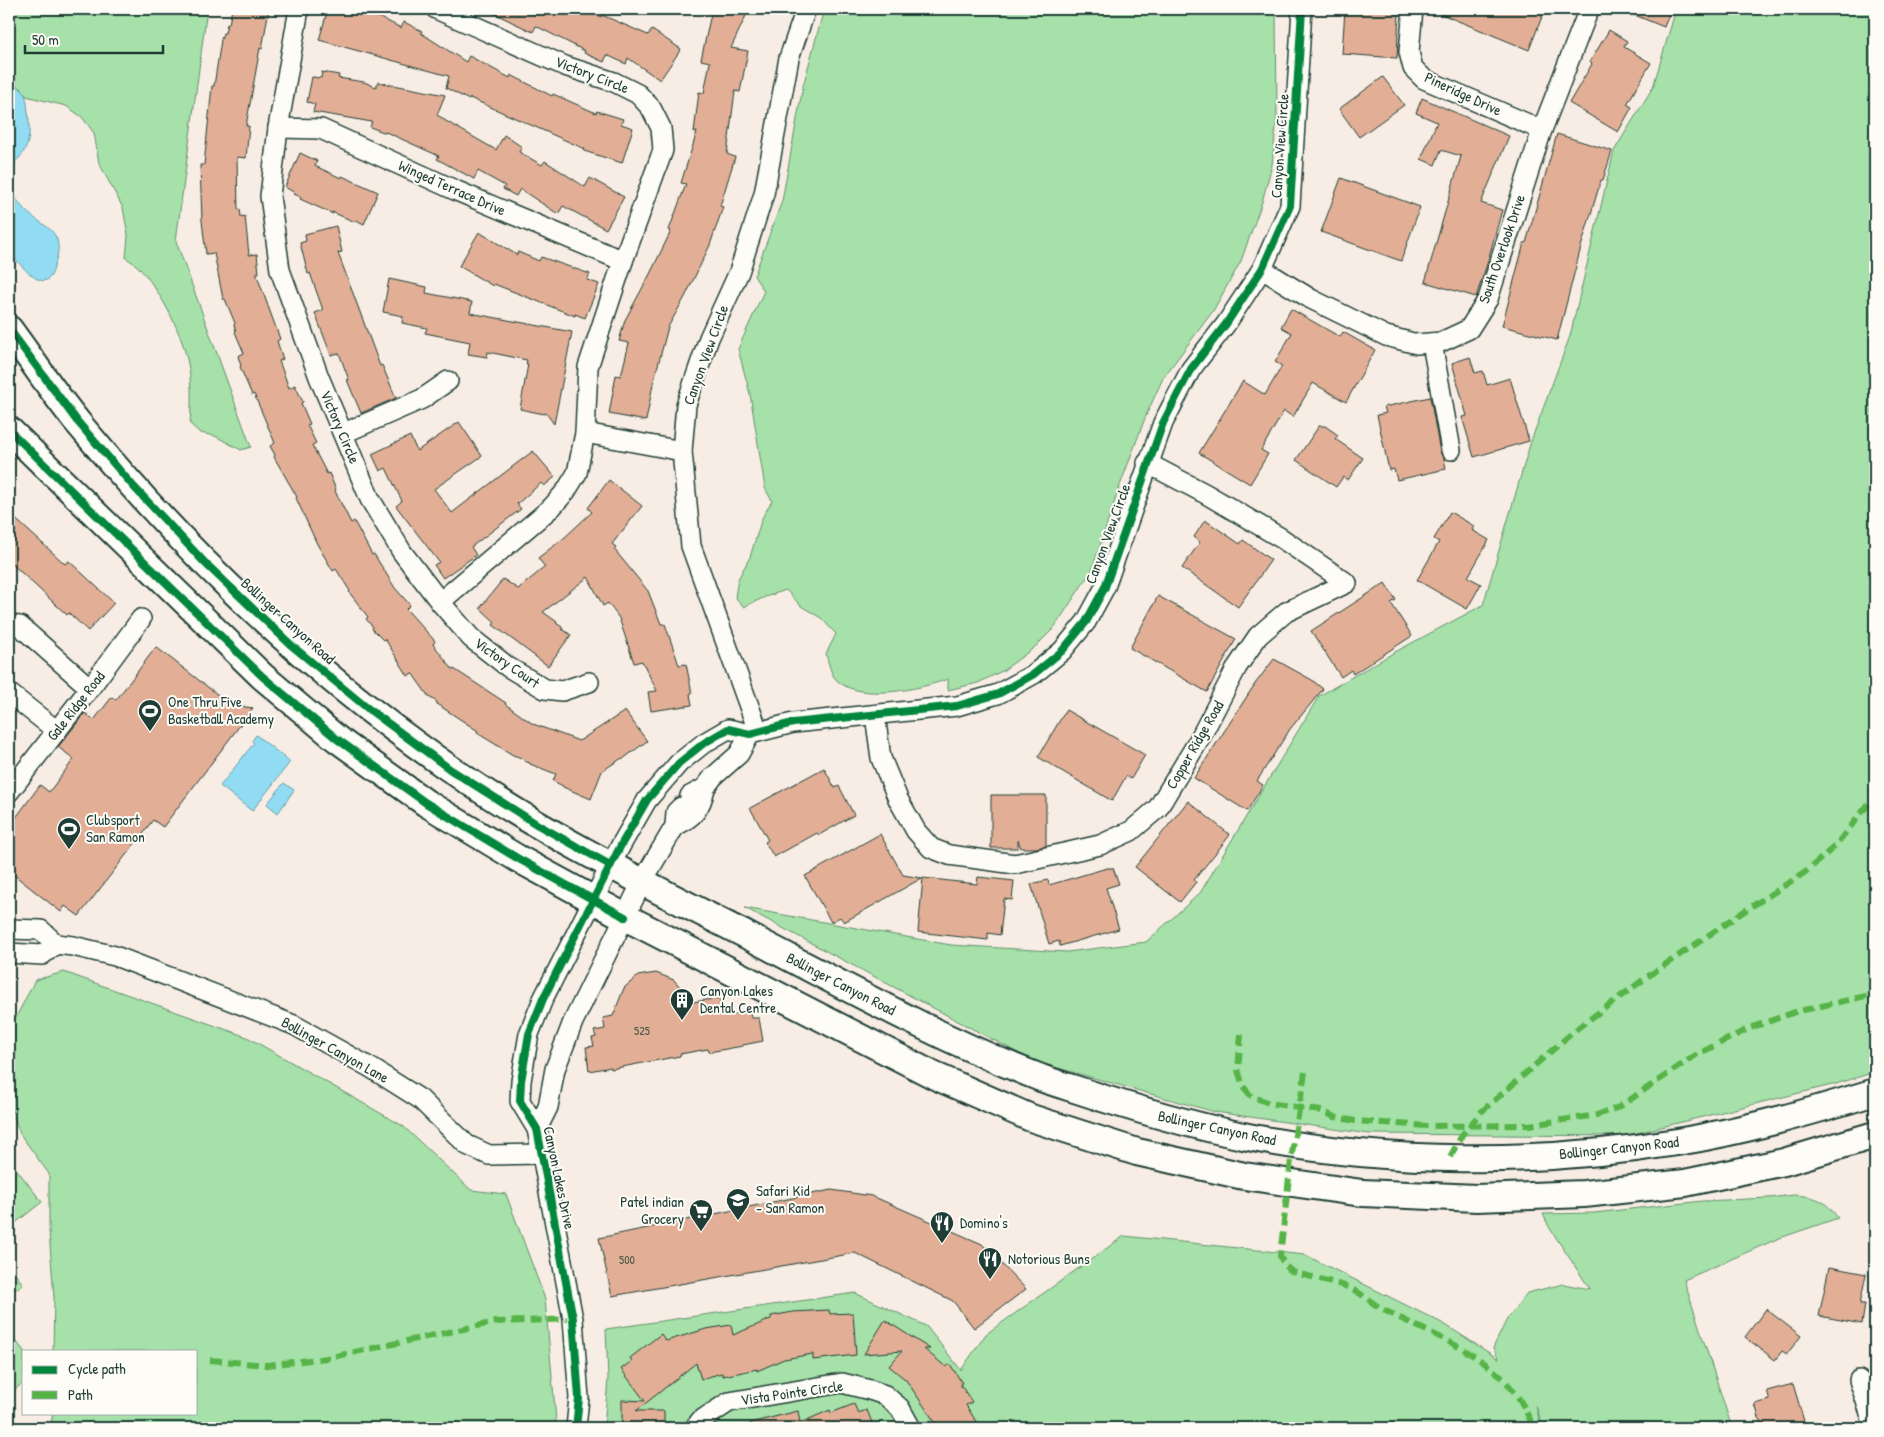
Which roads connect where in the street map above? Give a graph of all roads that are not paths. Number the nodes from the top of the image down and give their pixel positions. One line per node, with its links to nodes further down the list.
1 (299, 9): 7 (street, Victory Circle)
2 (436, 9): 9 (street, Victory Circle)
3 (806, 9): 18 (street, Canyon View Circle)
4 (1302, 9): 10 (street, Canyon View Circle)
5 (1413, 9): 8 (street, Pineridge Drive)
6 (1589, 9): 8 (street, South Overlook Drive)
7 (278, 128): 9 (street, Winged Terrace Drive); 15 (street, Victory Circle)
8 (1542, 130): 12 (street, South Overlook Drive)
9 (623, 260): 16 (street, Victory Circle)
10 (1262, 269): 12 (street, South Overlook Drive); 19 (street, Canyon View Circle)
11 (9, 328): 32 (main road, Bollinger Canyon Road)
12 (1432, 343): 17 (street)
13 (448, 381): 15 (street)
14 (9, 430): 34 (main road)
15 (344, 433): 20 (street, Victory Circle)
16 (585, 433): 18 (street); 20 (street, Victory Circle)
17 (1451, 450)
18 (682, 451): 28 (street, Canyon View Circle)
19 (1147, 464): 26 (street, Canyon View Circle); 26 (street, Copper Ridge Road)
20 (440, 602): 23 (street, Victory Court)
21 (141, 619): 24 (street, Gale Ridge Road)
22 (9, 625): 24 (street)
23 (589, 682)
24 (90, 688): 27 (street, Gale Ridge Road)
25 (9, 693): 27 (street)
26 (875, 716): 28 (street, Canyon View Circle)
27 (57, 731): 29 (street, Gale Ridge Road)
28 (754, 732): 30 (street); 32 (street, Canyon View Circle)
29 (9, 792)
30 (692, 797): 31 (street); 31 (street)
31 (675, 826): 33 (street)
32 (610, 865): 33 (main road, Bollinger Canyon Road); 34 (street, Canyon Lakes Drive)
33 (642, 882): 35 (street); 39 (main road, Bollinger Canyon Road)
34 (593, 900): 35 (main road); 40 (street, Canyon Lakes Drive)
35 (625, 917): 40 (street, Canyon Lakes Drive); 41 (main road)
36 (9, 930): 37 (street, Bollinger Canyon Lane)
37 (56, 944): 38 (street); 42 (street, Bollinger Canyon Lane)
38 (9, 953)
39 (1875, 1092)
40 (537, 1129): 42 (street, Canyon Lakes Drive)
41 (1875, 1135)
42 (541, 1154): 44 (street, Canyon Lakes Drive)
43 (1859, 1380): 47 (street)
44 (576, 1428)
45 (695, 1428): 46 (street, Vista Pointe Circle)
46 (910, 1428)
47 (1875, 1428)

